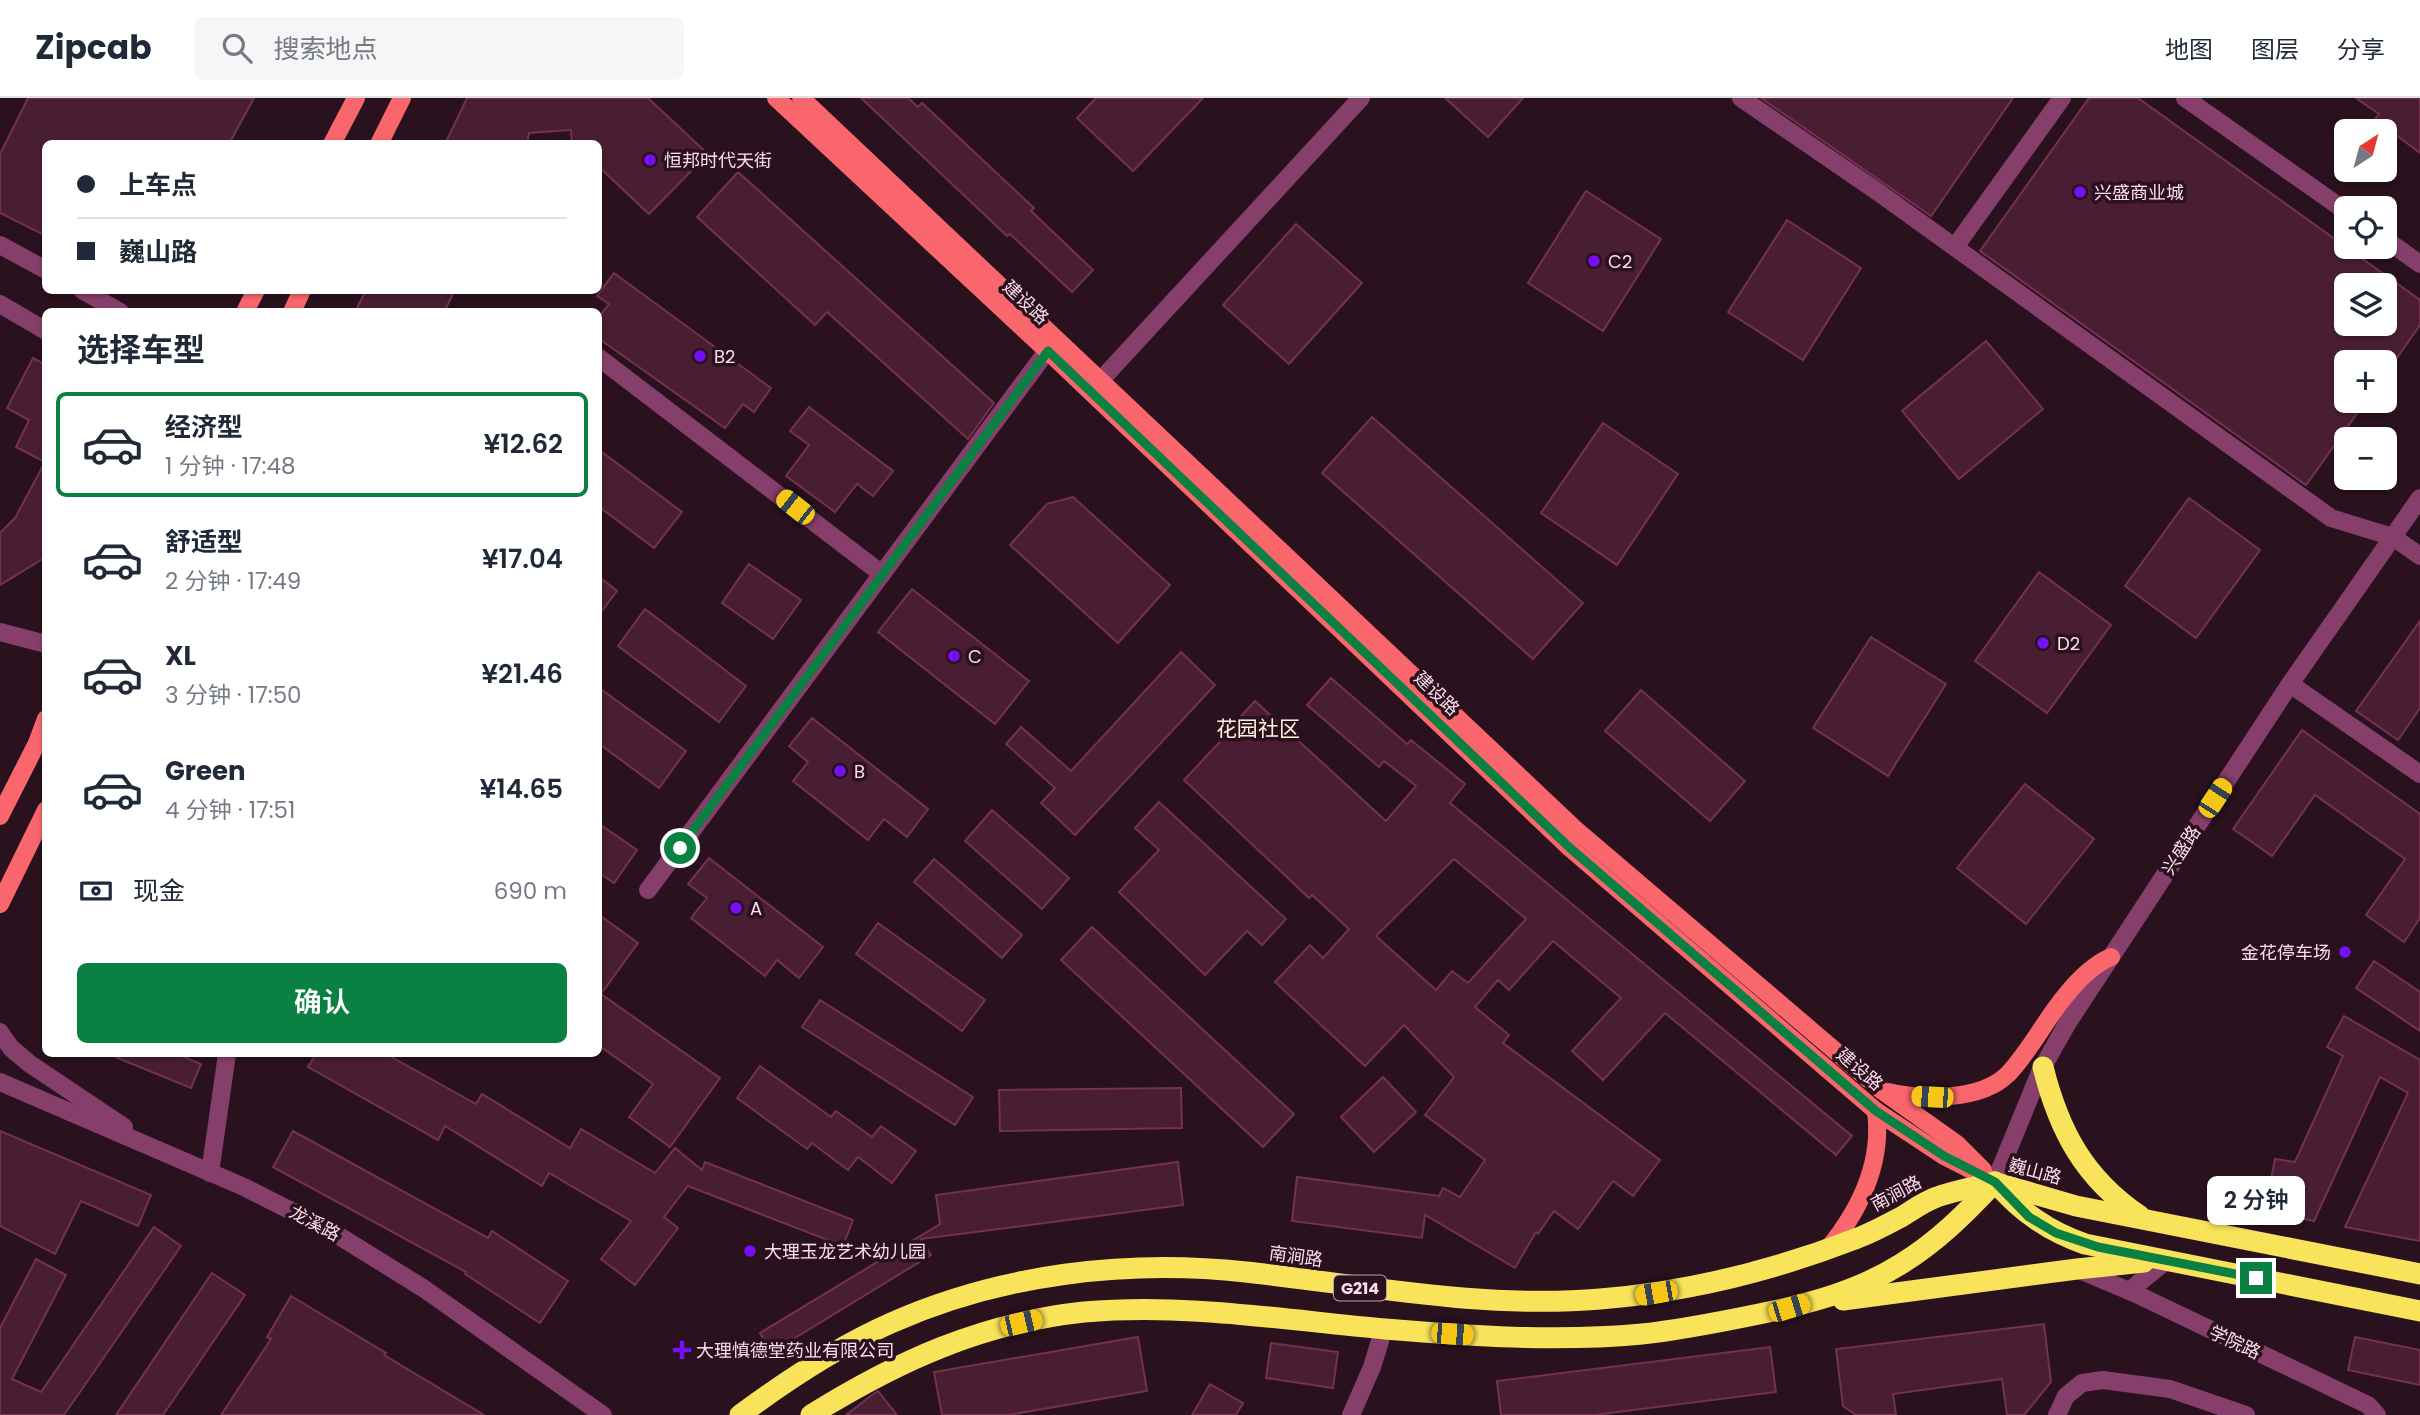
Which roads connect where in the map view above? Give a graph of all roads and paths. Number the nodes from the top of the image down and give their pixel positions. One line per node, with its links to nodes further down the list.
1 (356, 98): 9 (main road)
2 (402, 98): 10 (main road)
3 (776, 98): 21 (main road, 建设路)
4 (801, 98): 23 (main road, 建设路)
5 (1361, 98): 23 (street)
6 (1741, 98): 13 (street)
7 (2062, 98): 13 (street)
8 (2185, 98): 11 (street)
9 (334, 140)
10 (381, 140)
11 (2334, 203)
12 (0, 246): 16 (street)
13 (1955, 247): 25 (street)
14 (2397, 248): 15 (street)
15 (2420, 264)
16 (42, 269)
17 (89, 294): 19 (street)
18 (0, 304): 20 (street)
19 (113, 308)
20 (42, 329)
21 (1048, 351): 27 (street); 43 (main road, 建设路)
22 (602, 359): 27 (street)
23 (1100, 381): 42 (main road, 建设路)
24 (2420, 498): 25 (street, 兴盛路)
25 (2393, 537): 26 (street); 30 (street, 兴盛路)
26 (2420, 556)
27 (882, 574): 35 (street)
28 (0, 632): 29 (street)
29 (42, 643)
30 (2290, 684): 32 (street); 37 (street, 兴盛路)
31 (42, 730): 33 (main road)
32 (2420, 774)
33 (0, 816)
34 (42, 818): 36 (main road)
35 (649, 890)
36 (1, 905)
37 (2111, 957): 40 (street, 兴盛路); 42 (main road)
38 (0, 1032): 44 (street)
39 (228, 1057): 45 (street)
40 (2042, 1067): 46 (street, 兴盛路); 47 (highway)
41 (0, 1082): 44 (street, 龙溪路)
42 (1881, 1090): 46 (main road, 建设路)
43 (1876, 1111): 46 (main road, 建设路); 48 (main road)
44 (156, 1149): 45 (street, 龙溪路)
45 (210, 1173): 57 (street, 龙溪路)
46 (1995, 1182): 47 (highway, 巍山路); 48 (highway, 南涧路 / G214); 49 (highway, 巍山路); 54 (highway, G214)
47 (2144, 1219): 51 (highway, 巍山路)
48 (1826, 1250): 52 (highway, 南涧路 / G214)
49 (2166, 1260): 50 (highway); 53 (street); 55 (highway, 巍山路)
50 (2077, 1269): 53 (street, 学院路); 54 (highway)
51 (2420, 1274)
52 (1389, 1292): 56 (highway); 58 (highway, 南涧路 / G214)
53 (2134, 1293): 63 (street, 学院路)
54 (1789, 1308): 56 (highway, G214)
55 (2420, 1311)
56 (1384, 1328): 59 (highway, G214); 60 (street)
57 (603, 1415)
58 (740, 1415)
59 (811, 1415)
60 (1351, 1415)
61 (2057, 1415): 62 (street)
62 (2246, 1415)
63 (2377, 1415)

